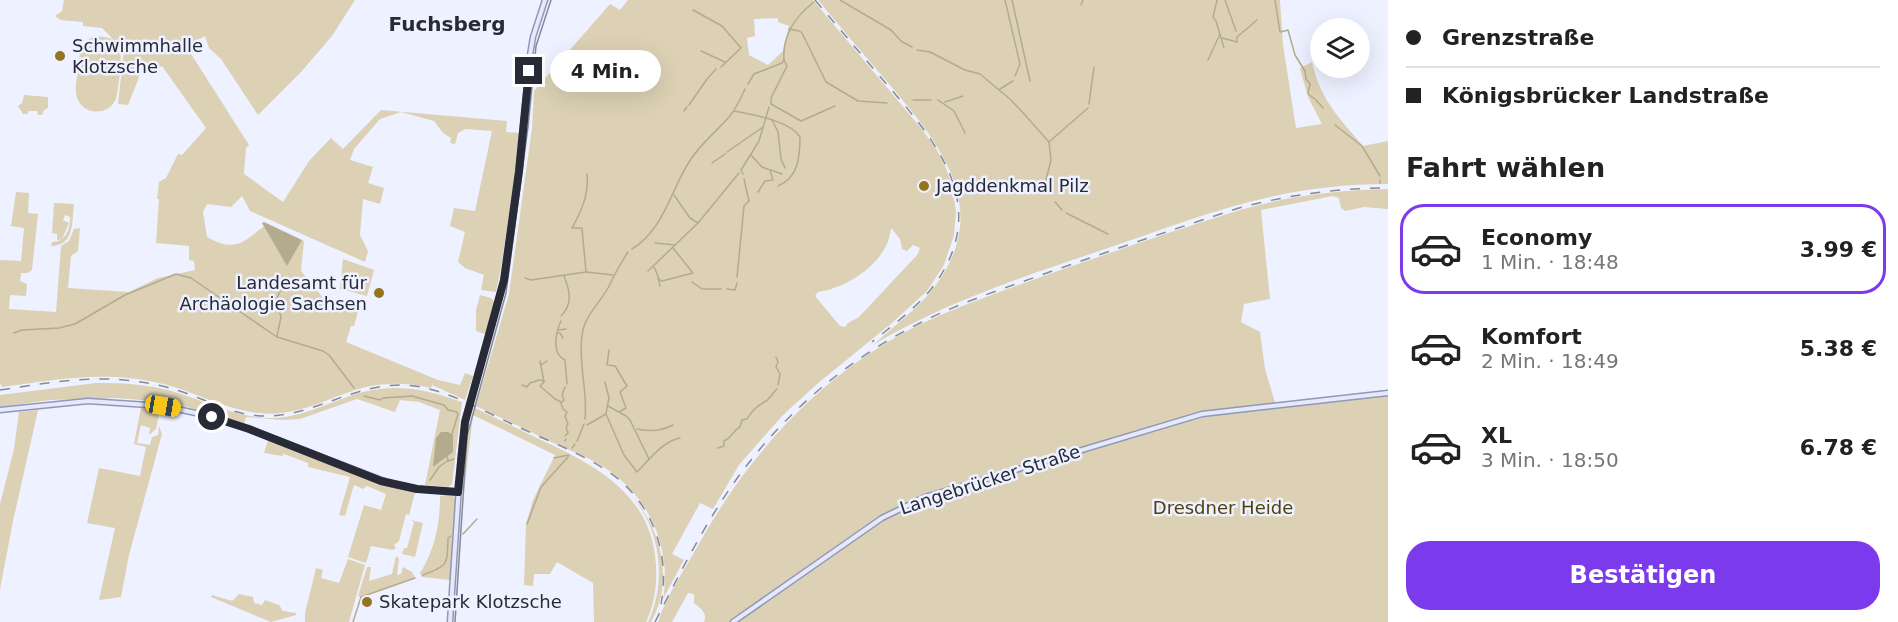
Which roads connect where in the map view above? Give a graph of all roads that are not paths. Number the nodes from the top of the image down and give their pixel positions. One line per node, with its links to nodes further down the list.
1 (545, 0): 4 (main road)
2 (1388, 393): 6 (main road, Langebrücker Straße)
3 (0, 410): 4 (main road)
4 (458, 492): 5 (main road)
5 (450, 622)
6 (733, 622)

